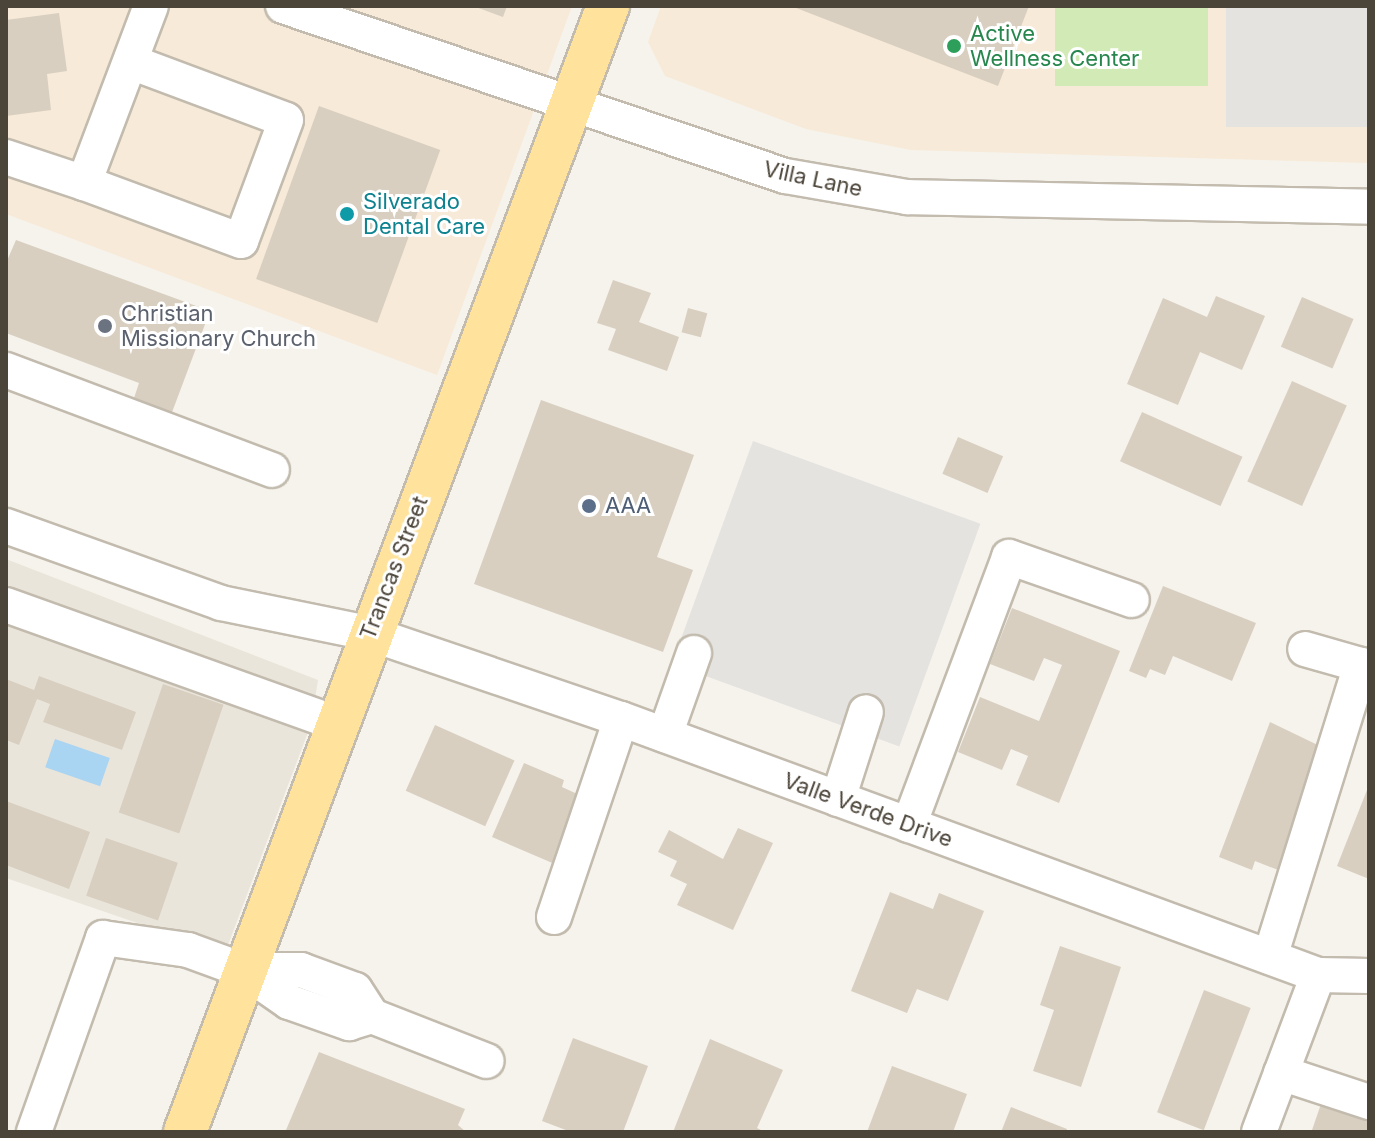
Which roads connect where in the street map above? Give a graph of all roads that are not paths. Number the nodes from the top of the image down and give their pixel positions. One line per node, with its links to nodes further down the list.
1 (151, 6): 4 (street)
2 (286, 6): 5 (street, Villa Lane)
3 (608, 6): 5 (main road, Trancas Street)
4 (131, 62): 7 (street); 7 (street)
5 (571, 105): 8 (street, Villa Lane); 14 (main road, Trancas Street)
6 (6, 157): 7 (street)
7 (84, 183)
8 (1369, 207)
9 (6, 370): 10 (street)
10 (272, 470)
11 (6, 526): 14 (street, Valle Verde Drive)
12 (1132, 600): 22 (street)
13 (6, 605): 19 (street)
14 (368, 633): 18 (street, Valle Verde Drive); 19 (main road, Trancas Street)
15 (1305, 649): 24 (street)
16 (694, 653): 20 (street)
17 (866, 712): 21 (street)
18 (621, 719): 20 (street, Valle Verde Drive); 23 (street)
19 (336, 723): 25 (main road, Trancas Street)
20 (665, 735): 21 (street, Valle Verde Drive)
21 (838, 799): 22 (street, Valle Verde Drive)
22 (909, 825): 24 (street, Valle Verde Drive)
23 (554, 917)
24 (1270, 957): 26 (street, Valle Verde Drive)
25 (243, 970): 28 (street); 31 (street); 32 (main road, Trancas Street)
26 (1318, 975): 27 (street, Valle Verde Drive); 29 (street)
27 (1369, 976)
28 (487, 1061)
29 (1281, 1073): 30 (street); 33 (street)
30 (1369, 1102)
31 (34, 1132)
32 (185, 1132)
33 (1259, 1132)

